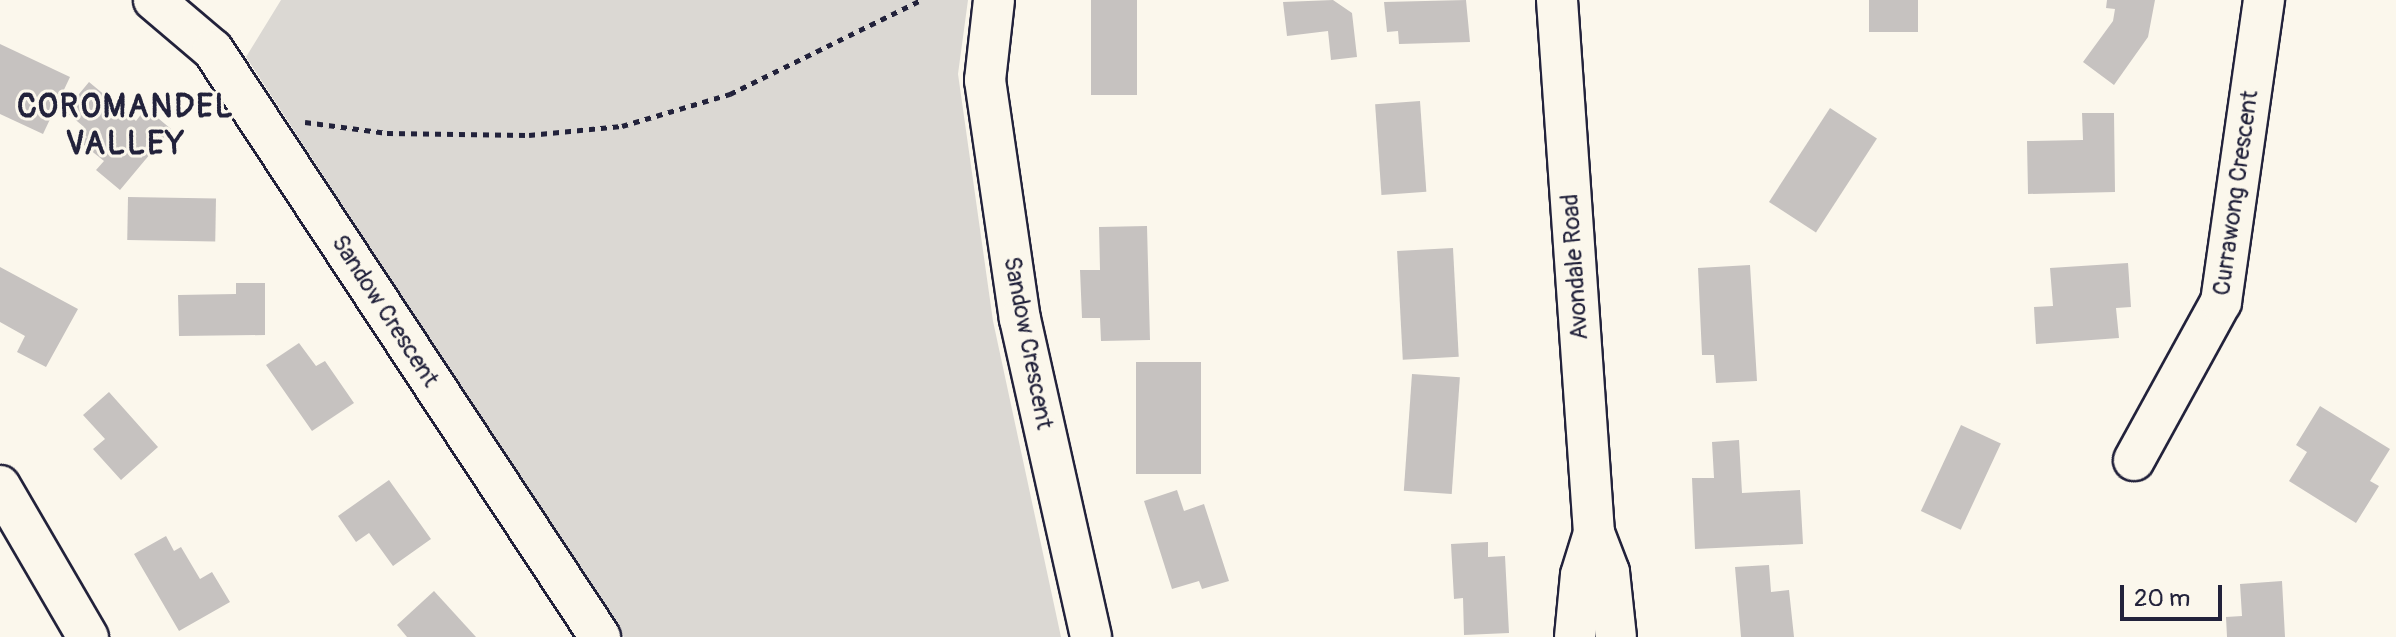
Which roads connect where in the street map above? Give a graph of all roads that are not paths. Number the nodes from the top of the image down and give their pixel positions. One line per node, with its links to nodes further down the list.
1 (154, 0): 9 (street, Sandow Crescent)
2 (994, 0): 10 (street, Sandow Crescent)
3 (1557, 0): 7 (street, Avondale Road)
4 (2264, 0): 5 (street, Currawong Crescent)
5 (2134, 460)
6 (0, 486): 8 (street)
7 (1594, 533): 11 (street, Avondale Road); 12 (street, Avondale Road)
8 (88, 637)
9 (600, 637)
10 (1091, 637)
11 (1575, 637)
12 (1616, 637)

